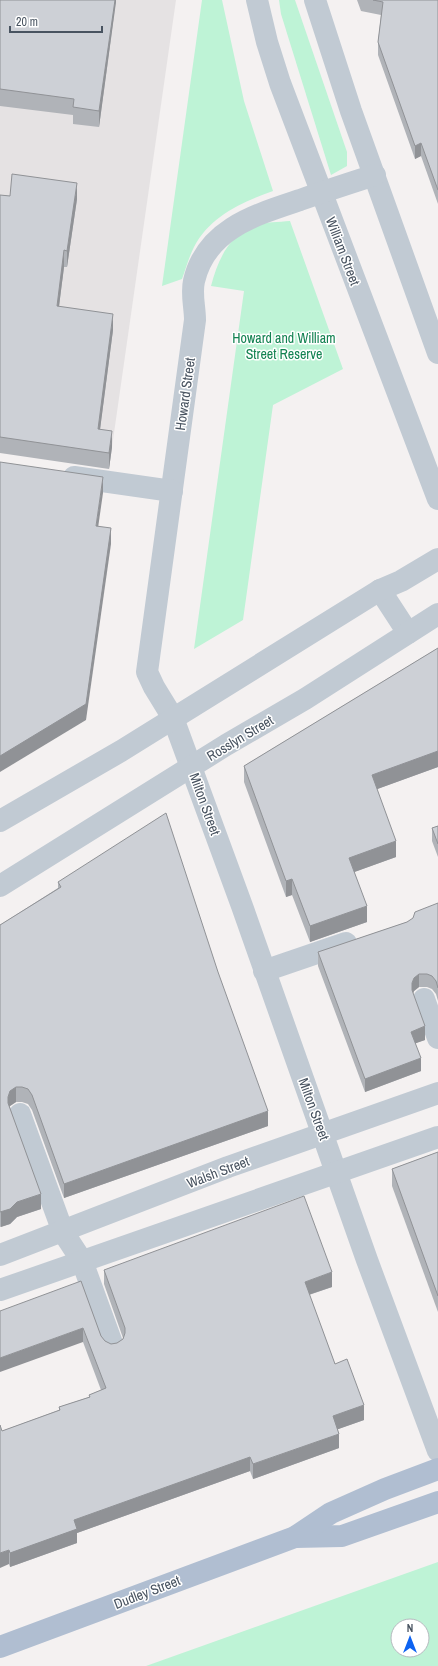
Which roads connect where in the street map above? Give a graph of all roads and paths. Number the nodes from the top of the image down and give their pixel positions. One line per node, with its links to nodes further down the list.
1 (257, 0): 4 (street, William Street)
2 (315, 0): 3 (street)
3 (375, 175): 4 (street, Howard Street); 5 (street)
4 (321, 193): 7 (street, Howard Street); 8 (street, William Street)
5 (438, 353)
6 (54, 474): 7 (street)
7 (172, 491): 13 (street, Howard Street)
8 (438, 499)
9 (438, 559): 10 (street)
10 (380, 590): 12 (street); 13 (street)
11 (438, 614): 12 (street, Rosslyn Street)
12 (408, 633): 14 (street, Rosslyn Street)
13 (173, 718): 14 (street, Milton Street); 15 (street)
14 (191, 767): 16 (street, Rosslyn Street); 18 (street, Milton Street)
15 (0, 821)
16 (0, 886)
17 (367, 936): 18 (street)
18 (264, 972): 23 (street, Milton Street)
19 (424, 999): 20 (street)
20 (438, 1038)
21 (438, 1093): 23 (street, Walsh Street)
22 (20, 1114): 26 (street)
23 (323, 1133): 25 (street, Milton Street); 26 (street, Walsh Street)
24 (438, 1137): 25 (street)
25 (336, 1173): 28 (street); 31 (street, Milton Street)
26 (63, 1232): 27 (street, Walsh Street); 28 (street)
27 (0, 1255)
28 (82, 1261): 29 (street); 30 (street)
29 (0, 1290)
30 (113, 1346)
31 (438, 1451)
32 (438, 1469): 34 (main road, Dudley Street)
33 (438, 1502): 34 (main road, Dudley Street)
34 (295, 1537): 35 (main road, Dudley Street)
35 (0, 1647)

